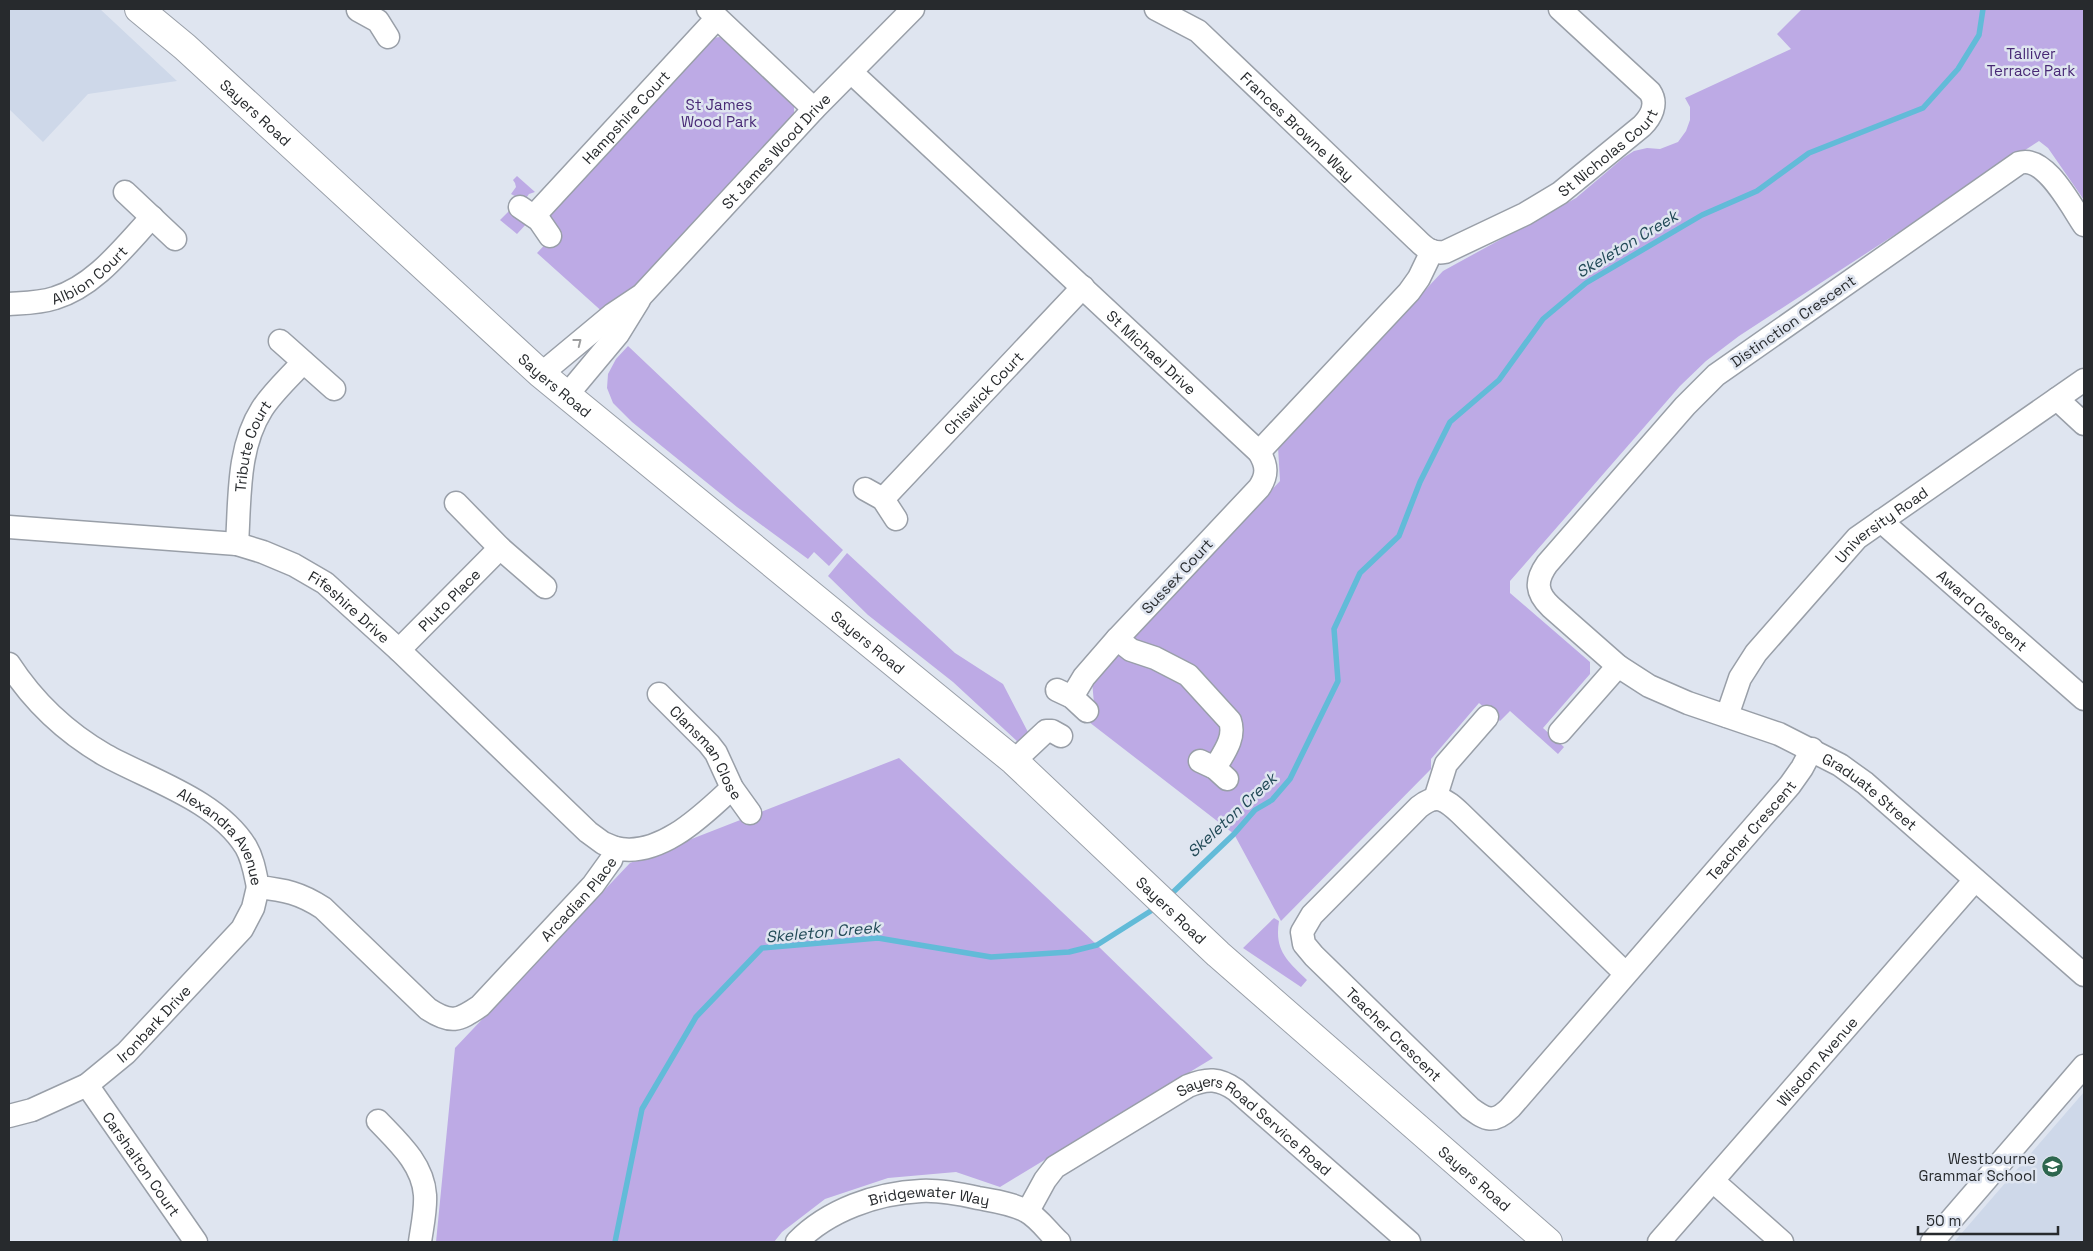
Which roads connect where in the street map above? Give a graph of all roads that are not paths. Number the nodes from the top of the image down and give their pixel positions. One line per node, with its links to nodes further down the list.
1 (139, 9): 8 (main road, Sayers Road)
2 (913, 9): 9 (street, St James Wood Drive)
3 (1156, 9): 16 (street, Frances Browne Way)
4 (1560, 9): 16 (street, St Nicholas Court)
5 (358, 10): 7 (street)
6 (712, 13): 10 (street); 14 (street, Hampshire Court)
7 (385, 22)
8 (172, 29): 22 (main road, Sayers Road)
9 (852, 72): 10 (street, St James Wood Drive); 17 (street, St Michael Drive)
10 (814, 109): 18 (street, St James Wood Drive)
11 (125, 192): 12 (street)
12 (152, 217): 15 (street); 19 (street, Albion Court)
13 (2084, 225): 36 (street, Distinction Crescent)
14 (550, 236)
15 (175, 239)
16 (1432, 251): 28 (street)
17 (1083, 287): 28 (street, St Michael Drive); 30 (street, Chiswick Court)
18 (642, 295): 22 (street, St James Wood Drive, one-way to 18); 25 (street, St James Wood Drive)
19 (9, 304)
20 (280, 341): 21 (street)
21 (303, 362): 24 (street); 33 (street, Tribute Court)
22 (541, 374): 25 (main road, Sayers Road)
23 (2084, 380): 26 (street, University Road)
24 (334, 389)
25 (567, 396): 49 (main road, Sayers Road)
26 (2057, 399): 27 (street); 31 (street, University Road)
27 (2084, 424)
28 (1259, 452): 37 (street, Sussex Court)
29 (456, 503): 34 (street)
30 (896, 519)
31 (1881, 521): 43 (street, Award Crescent); 44 (street, University Road)
32 (9, 527): 33 (street, Fifeshire Drive)
33 (237, 544): 38 (street, Fifeshire Drive)
34 (500, 548): 35 (street); 38 (street, Pluto Place)
35 (545, 587)
36 (1538, 587): 40 (street, Graduate Street)
37 (1117, 639): 42 (street, Sussex Court); 50 (street)
38 (399, 650): 54 (street, Fifeshire Drive)
39 (9, 664): 56 (street, Alexandra Avenue)
40 (1618, 666): 44 (street, Graduate Street); 46 (street)
41 (659, 694): 51 (street, Clansman Close)
42 (1072, 699)
43 (2084, 699)
44 (1727, 716): 48 (street, Graduate Street)
45 (1487, 717): 52 (street)
46 (1560, 732)
47 (1061, 736): 49 (street)
48 (1812, 749): 55 (street, Graduate Street); 57 (street, Teacher Crescent)
49 (1014, 761): 71 (main road, Sayers Road)
50 (1214, 769)
51 (732, 788): 53 (street, Clansman Close); 54 (street, Arcadian Place)
52 (1436, 799): 57 (street); 57 (street, Teacher Crescent)
53 (750, 813)
54 (614, 848): 59 (street, Arcadian Place)
55 (1975, 880): 58 (street, Graduate Street); 64 (street, Wisdom Avenue)
56 (258, 886): 59 (street, Alexandra Avenue); 61 (street, Ironbark Drive)
57 (1626, 974)
58 (2084, 975)
59 (456, 1019)
60 (2084, 1066): 74 (street)
61 (87, 1085): 62 (street, Ironbark Drive); 66 (street, Carshalton Court)
62 (9, 1116)
63 (378, 1121): 67 (street)
64 (1713, 1181): 72 (street, Wisdom Avenue); 73 (street)
65 (1028, 1212): 68 (street, Bridgewater Way); 69 (street, Bridgewater Way); 70 (street, Sayers Road Service Road)
66 (196, 1242)
67 (420, 1242)
68 (797, 1242)
69 (1059, 1242)
70 (1409, 1242)
71 (1548, 1242)
72 (1659, 1242)
73 (1782, 1242)
74 (1932, 1242)

